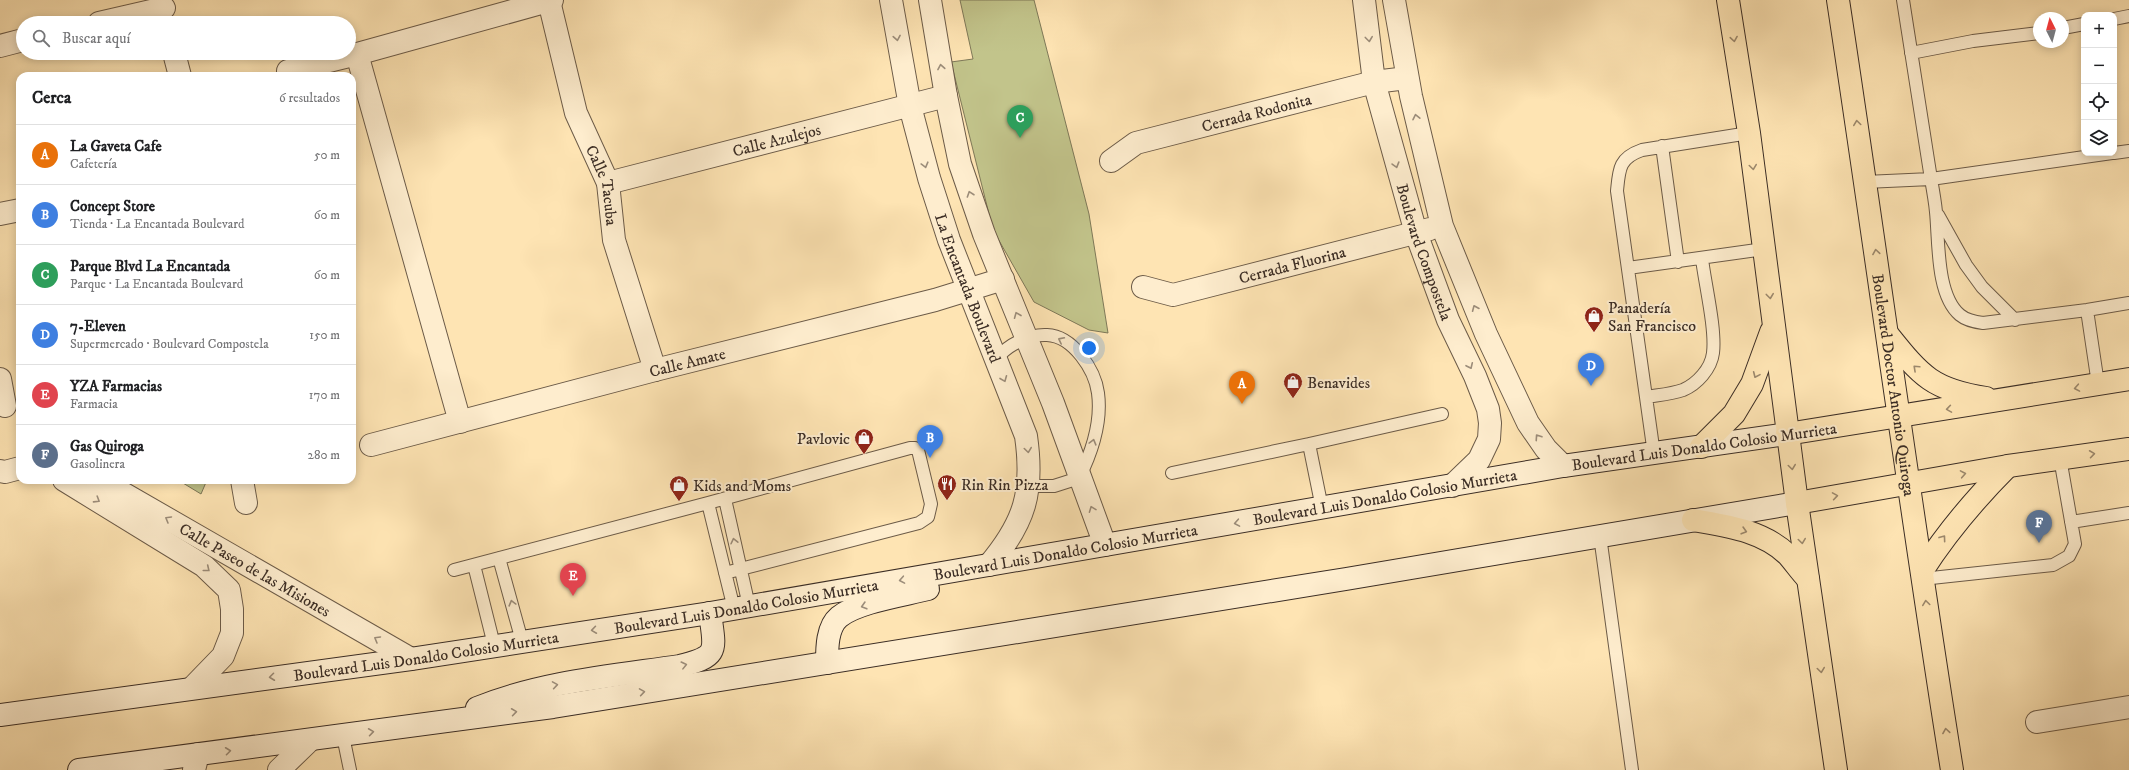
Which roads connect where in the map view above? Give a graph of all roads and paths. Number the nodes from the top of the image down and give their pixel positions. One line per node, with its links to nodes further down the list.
1 (551, 0): 19 (street); 36 (street, Calle Tacuba)
2 (891, 0): 27 (street, La Encantada Boulevard, one-way to 27)
3 (930, 0): 26 (street, one-way to 3)
4 (1364, 0): 25 (street, Boulevard Compostela, one-way to 25)
5 (1394, 0): 24 (street, Boulevard Compostela)
6 (1728, 0): 28 (main road, one-way to 28)
7 (1838, 0): 35 (main road, Boulevard Doctor Antonio Quiroga, one-way to 7)
8 (1902, 0): 18 (lane)
9 (164, 10): 10 (street)
10 (134, 16)
11 (2129, 16): 12 (lane)
12 (2117, 18)
13 (2081, 25): 14 (lane)
14 (2069, 27)
15 (2033, 34): 18 (lane)
16 (16, 42): 17 (street)
17 (0, 46)
18 (1911, 53): 34 (lane)
19 (357, 54): 67 (street)
20 (176, 60): 23 (street)
21 (333, 60): 22 (street)
22 (288, 71)
23 (179, 72)
24 (1407, 78): 25 (street, Cerrada Rodonita); 40 (street, Boulevard Compostela, one-way to 24)
25 (1374, 82): 33 (street, Cerrada Rodonita); 41 (street, Boulevard Compostela, one-way to 41)
26 (946, 96): 27 (street, Calle Azulejos); 46 (street, one-way to 26)
27 (910, 106): 36 (street, Calle Azulejos); 48 (street, La Encantada Boulevard, one-way to 48)
28 (1749, 134): 29 (lane); 42 (main road, one-way to 42)
29 (1662, 146): 44 (lane); 45 (lane)
30 (2129, 151): 31 (lane)
31 (2117, 152)
32 (2091, 156): 34 (lane)
33 (1111, 162)
34 (1931, 178): 35 (lane); 37 (lane)
35 (1866, 182): 54 (main road, Boulevard Doctor Antonio Quiroga, one-way to 35)
36 (608, 183): 58 (street, Calle Tacuba)
37 (1936, 210): 51 (lane); 51 (lane)
38 (16, 211): 39 (street)
39 (0, 214)
40 (1442, 226): 41 (street, Cerrada Fluorina); 53 (street, Boulevard Compostela, one-way to 40)
41 (1416, 233): 47 (street, Cerrada Fluorina); 56 (street, Boulevard Compostela)
42 (1764, 249): 43 (lane); 52 (main road, one-way to 52)
43 (1702, 259): 44 (lane); 62 (lane)
44 (1678, 262): 45 (lane)
45 (1628, 268): 62 (lane)
46 (1003, 279): 48 (street, Calle Amate); 55 (street, one-way to 46)
47 (1143, 287)
48 (968, 290): 57 (street, La Encantada Boulevard); 58 (street, Calle Amate)
49 (2129, 303): 50 (lane)
50 (2088, 310): 51 (lane); 61 (lane)
51 (2016, 320)
52 (1774, 325): 68 (main road); 71 (main road, one-way to 71)
53 (1486, 334): 56 (street); 75 (street, Boulevard Compostela, one-way to 53)
54 (1888, 334): 63 (main road, one-way to 54); 66 (main road, Boulevard Doctor Antonio Quiroga)
55 (1027, 339): 57 (lane); 80 (street); 80 (lane, one-way to 55)
56 (1460, 343): 86 (street, Boulevard Compostela, one-way to 86)
57 (996, 359): 85 (street, La Encantada Boulevard, one-way to 85)
58 (655, 370): 67 (street, Calle Amate)
59 (0, 379): 64 (street)
60 (2129, 379): 61 (main road, Boulevard Luis Donaldo Colosio Murrieta)
61 (2098, 384): 63 (main road, Boulevard Luis Donaldo Colosio Murrieta, one-way to 63)
62 (1646, 397): 73 (lane)
63 (2003, 401): 66 (main road, Boulevard Luis Donaldo Colosio Murrieta, one-way to 66)
64 (8, 407)
65 (1442, 414): 69 (lane)
66 (1899, 417): 68 (main road, Boulevard Luis Donaldo Colosio Murrieta); 84 (main road, Boulevard Doctor Antonio Quiroga)
67 (460, 422): 70 (street, Calle Amate)
68 (1787, 434): 71 (street, Boulevard Luis Donaldo Colosio Murrieta); 90 (main road, one-way to 90)
69 (1309, 444): 79 (lane); 91 (lane)
70 (371, 445)
71 (1701, 447): 73 (street, Boulevard Luis Donaldo Colosio Murrieta)
72 (2129, 449): 74 (main road, one-way to 72)
73 (1654, 454): 75 (street, Boulevard Luis Donaldo Colosio Murrieta)
74 (2060, 458): 76 (main road); 94 (lane)
75 (1563, 466): 86 (street, Boulevard Luis Donaldo Colosio Murrieta)
76 (2008, 466): 84 (main road, one-way to 76); 104 (main road, one-way to 76)
77 (16, 469): 78 (street)
78 (0, 471)
79 (1172, 473)
80 (1079, 478): 85 (lane); 96 (street, one-way to 80)
81 (71, 484): 112 (street, Calle Paseo de las Misiones, one-way to 112)
82 (107, 484): 110 (street, Calle Paseo de las Misiones, one-way to 82)
83 (243, 484): 88 (street)
84 (1908, 484): 90 (main road, one-way to 84); 104 (main road, Boulevard Doctor Antonio Quiroga)
85 (1029, 486): 99 (street, La Encantada Boulevard)
86 (1452, 486): 91 (street, Boulevard Luis Donaldo Colosio Murrieta)
87 (725, 499): 89 (lane); 100 (lane, one-way to 87); 100 (lane)
88 (246, 503)
89 (708, 503): 97 (lane); 103 (lane)
90 (1797, 503): 93 (street); 105 (main road, one-way to 105)
91 (1322, 508): 96 (street, Boulevard Luis Donaldo Colosio Murrieta, one-way to 96)
92 (2129, 513): 94 (lane)
93 (1693, 520): 95 (street); 105 (main road, one-way to 105)
94 (2071, 522): 104 (lane)
95 (1600, 536): 111 (street); 124 (lane)
96 (1106, 546): 99 (street, Boulevard Luis Donaldo Colosio Murrieta)
97 (499, 558): 98 (lane); 108 (lane, one-way to 97)
98 (474, 565): 101 (lane); 109 (lane)
99 (989, 565): 102 (street, Boulevard Luis Donaldo Colosio Murrieta)
100 (741, 569): 103 (lane); 106 (lane)
101 (454, 570)
102 (950, 572): 106 (street, Boulevard Luis Donaldo Colosio Murrieta, one-way to 106); 111 (street, one-way to 111)
103 (725, 573): 106 (lane)
104 (1922, 575): 126 (main road, Boulevard Doctor Antonio Quiroga, one-way to 104)
105 (1808, 580): 125 (main road, one-way to 125)
106 (741, 608): 107 (street, Boulevard Luis Donaldo Colosio Murrieta)
107 (710, 613): 108 (street, Boulevard Luis Donaldo Colosio Murrieta, one-way to 108); 116 (street, one-way to 107)
108 (522, 641): 109 (street, Boulevard Luis Donaldo Colosio Murrieta)
109 (494, 645): 110 (street, Boulevard Luis Donaldo Colosio Murrieta)
110 (411, 659): 112 (street, Boulevard Luis Donaldo Colosio Murrieta, one-way to 112)
111 (827, 663): 116 (street, one-way to 111)
112 (193, 687): 114 (street, Boulevard Luis Donaldo Colosio Murrieta)
113 (2129, 707): 115 (street)
114 (0, 715)
115 (2037, 722)
116 (439, 723): 117 (street, one-way to 116)
117 (343, 736): 118 (street); 123 (lane)
118 (310, 740): 119 (street, one-way to 118); 122 (street)
119 (196, 762): 120 (street)
120 (114, 768): 121 (street)
121 (79, 770)
122 (279, 770)
123 (350, 770)
124 (1632, 770)
125 (1836, 770)
126 (1952, 770)

